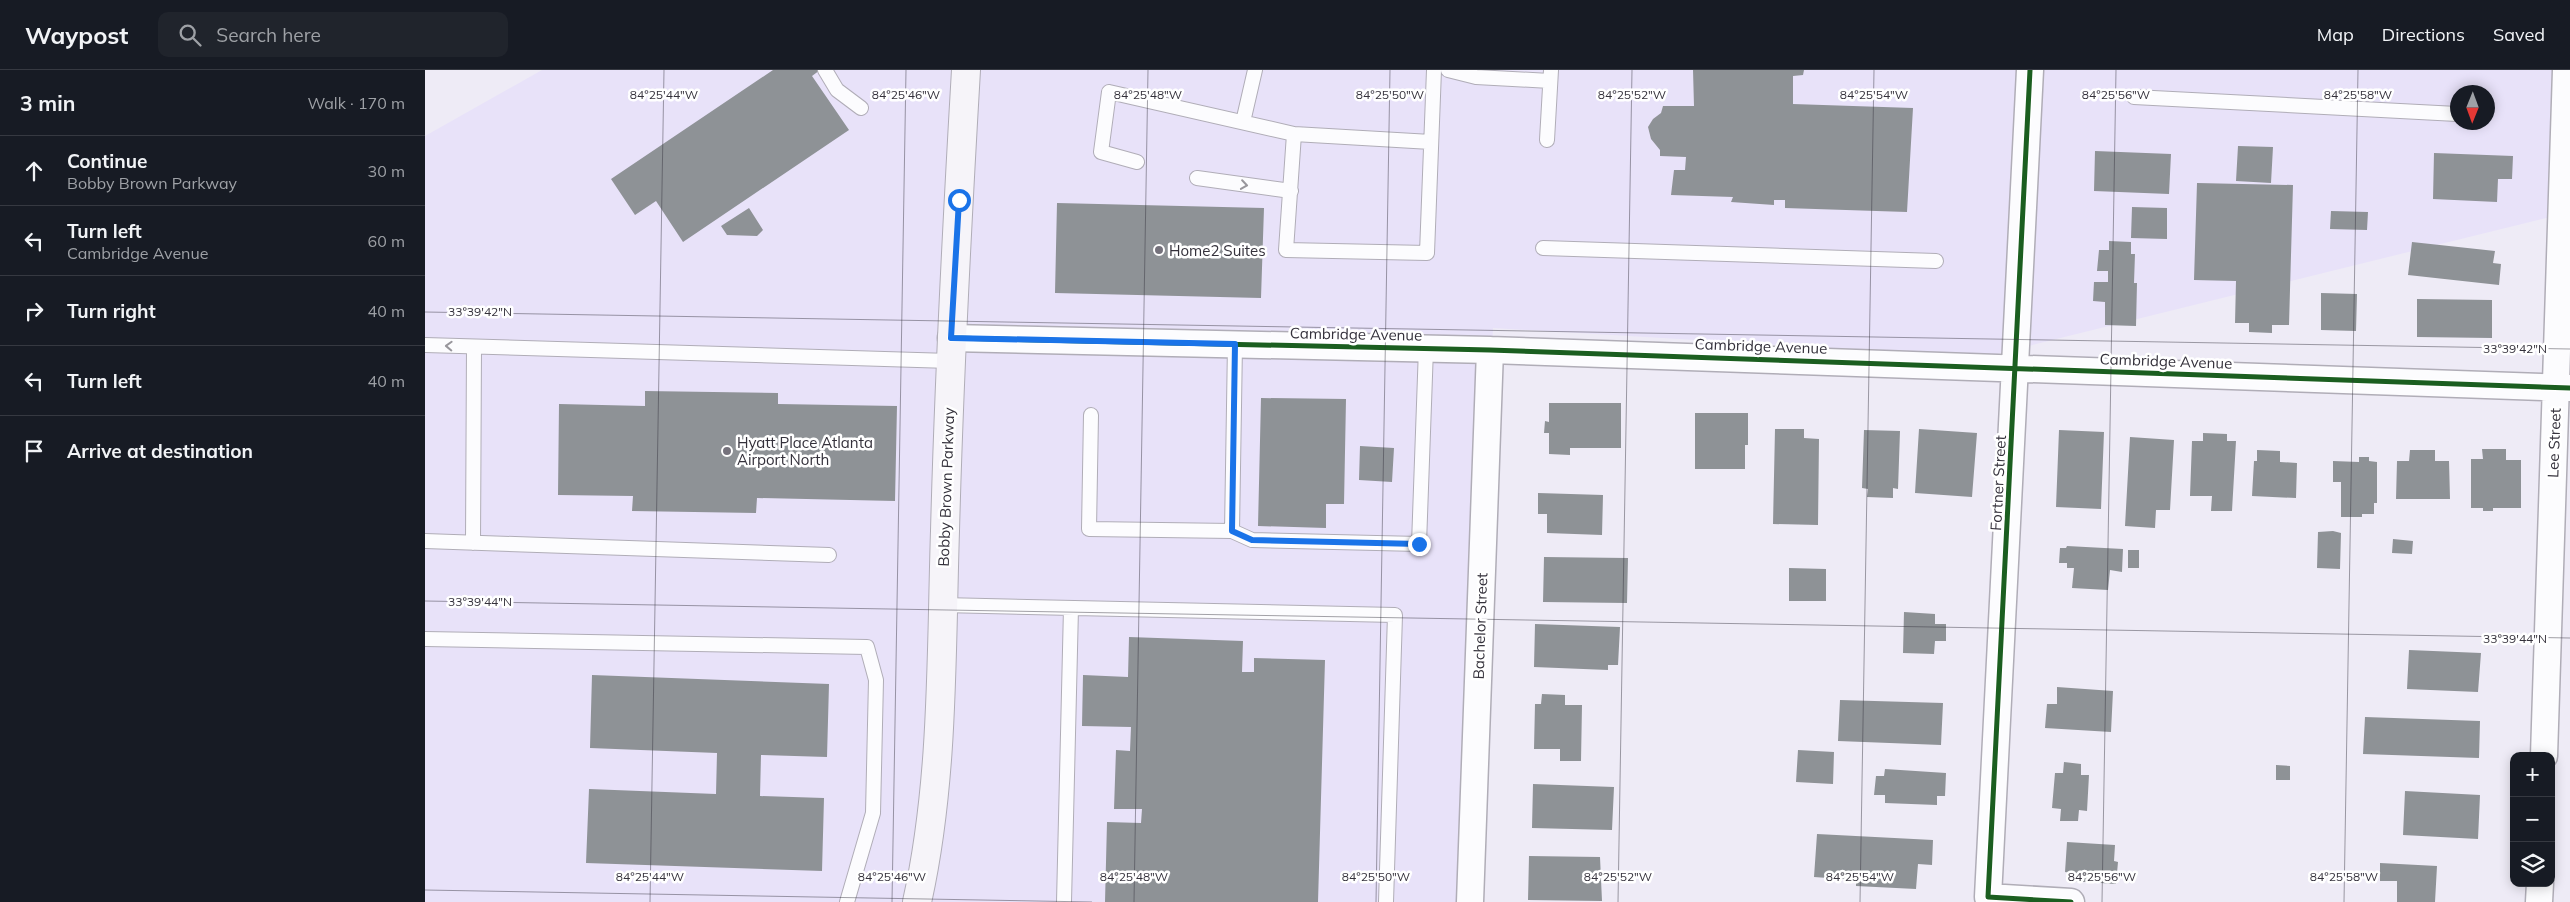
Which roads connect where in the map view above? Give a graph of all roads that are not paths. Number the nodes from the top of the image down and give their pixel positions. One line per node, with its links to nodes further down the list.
1 (825, 70): 10 (lane)
2 (966, 70): 25 (main road, Bobby Brown Parkway)
3 (1255, 70): 12 (lane)
4 (1434, 70): 15 (lane)
5 (1449, 70): 8 (lane)
6 (2030, 70): 27 (street, Fortner Street)
7 (2566, 70): 28 (street, Lee Street)
8 (1550, 75): 14 (lane)
9 (2134, 97): 11 (lane)
10 (861, 108)
11 (2450, 114)
12 (1243, 122): 13 (lane); 16 (lane)
13 (1294, 134): 15 (lane); 18 (lane)
14 (1547, 140)
15 (1431, 142): 18 (lane)
16 (1137, 162)
17 (1197, 178): 18 (lane, one-way to 18)
18 (1291, 192)
19 (1543, 248): 20 (lane)
20 (1936, 261)
21 (1235, 344): 24 (street, Cambridge Avenue); 25 (street, Cambridge Avenue); 30 (lane)
22 (425, 345): 23 (lane, one-way to 22)
23 (474, 346): 25 (lane); 32 (lane)
24 (1426, 348): 26 (street, Cambridge Avenue); 30 (lane)
25 (950, 349): 34 (main road, Bobby Brown Parkway)
26 (1490, 350): 27 (street, Cambridge Avenue); 43 (street, Bachelor Street)
27 (2017, 368): 28 (street, Cambridge Avenue); 44 (street, Fortner Street)
28 (2563, 388): 37 (street, Lee Street)
29 (1091, 415): 30 (lane)
30 (1232, 531)
31 (425, 541): 32 (lane)
32 (473, 543): 33 (lane)
33 (829, 555)
34 (942, 605): 35 (lane); 40 (main road, Bobby Brown Parkway)
35 (1071, 608): 41 (lane); 42 (lane)
36 (425, 639): 39 (lane)
37 (2544, 752)
38 (2540, 887): 45 (street)
39 (847, 902)
40 (917, 902)
41 (1064, 902)
42 (1386, 902)
43 (1470, 902)
44 (2071, 902)
45 (2539, 902)

